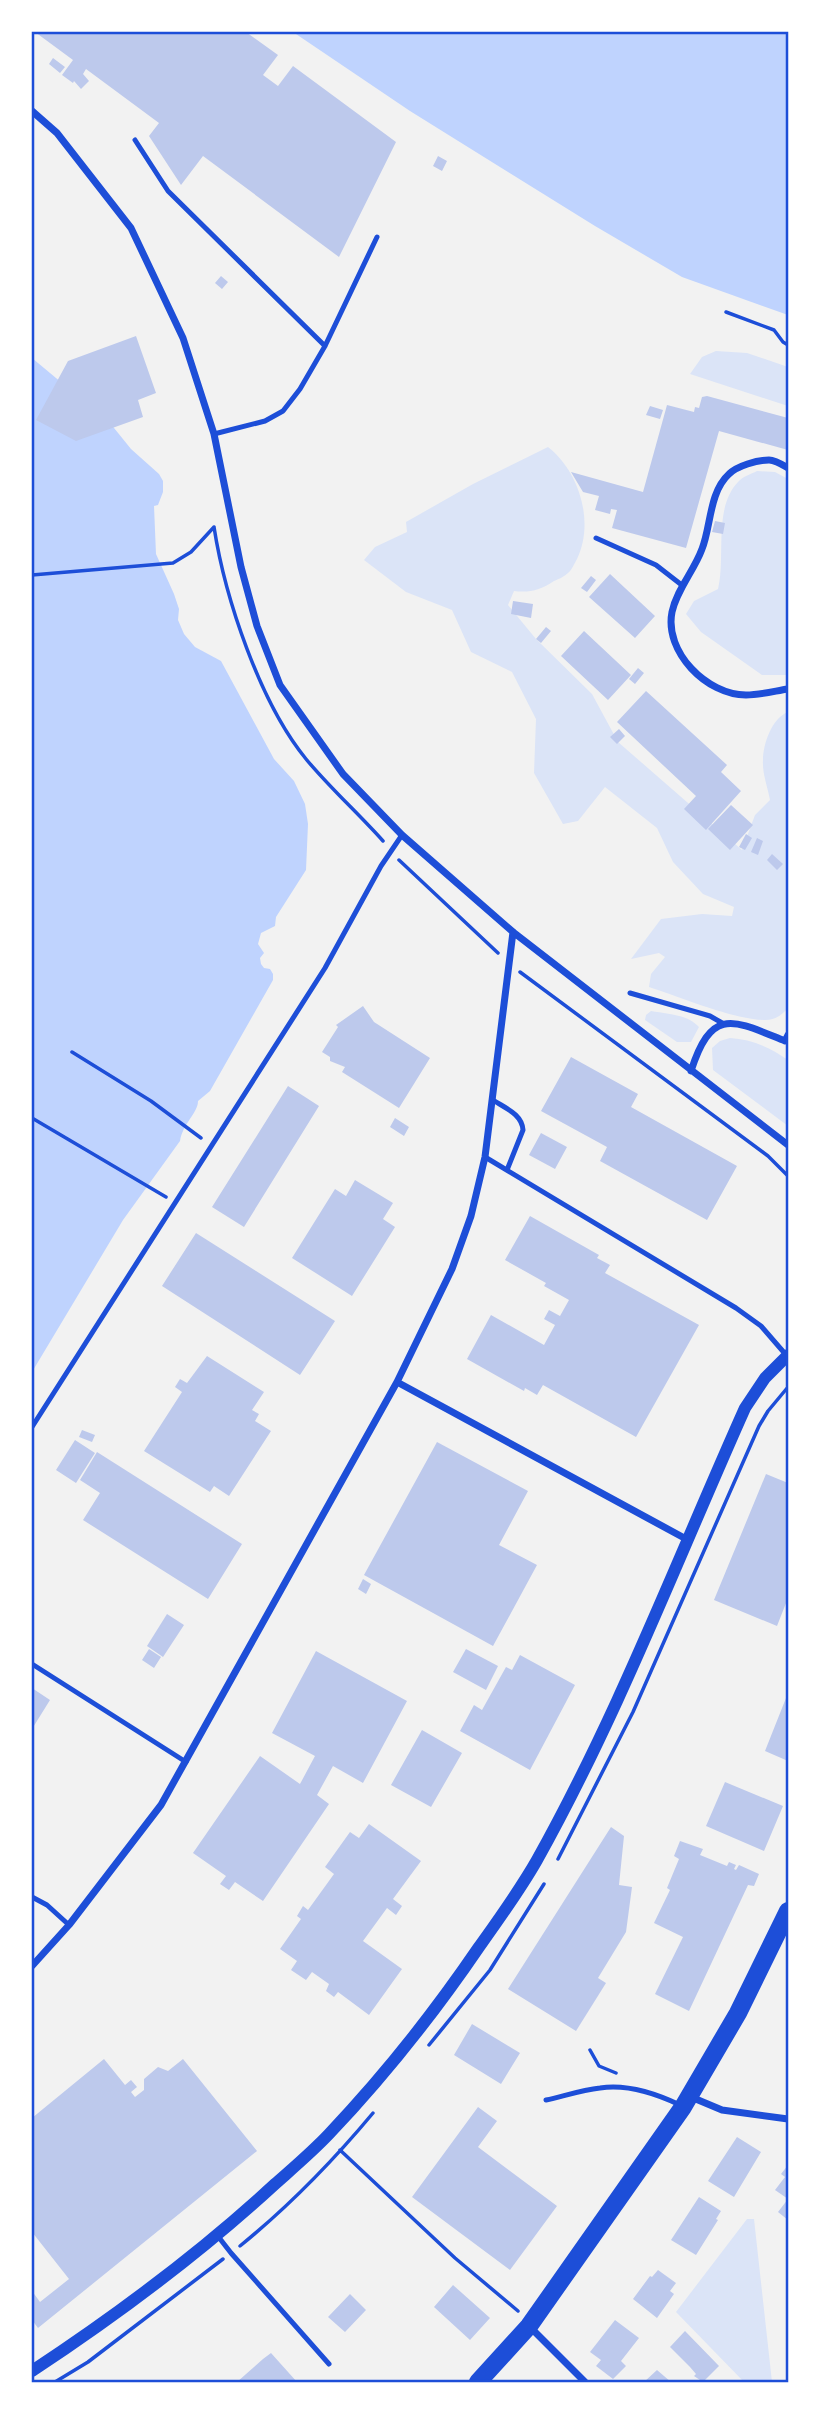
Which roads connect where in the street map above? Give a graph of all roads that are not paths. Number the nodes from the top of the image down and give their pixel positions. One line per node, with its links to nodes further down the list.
1 (32, 111): 5 (street)
2 (135, 140): 4 (lane)
3 (377, 237): 4 (lane)
4 (325, 345): 5 (lane)
5 (214, 434): 10 (street)
6 (789, 468): 8 (street)
7 (596, 538): 8 (lane)
8 (683, 586): 9 (street)
9 (789, 689)
10 (402, 835): 11 (street); 22 (lane)
11 (513, 932): 15 (street); 16 (street)
12 (630, 993): 13 (lane)
13 (724, 1024): 14 (street); 15 (street)
14 (787, 1038)
15 (691, 1071): 17 (street)
16 (493, 1100): 18 (street); 19 (lane)
17 (789, 1145)
18 (485, 1157): 19 (lane); 21 (street)
19 (508, 1170): 20 (lane)
20 (788, 1355): 23 (street)
21 (397, 1382): 23 (street); 25 (street)
22 (32, 1427)
23 (688, 1540): 33 (street)
24 (32, 1664): 25 (lane)
25 (186, 1762): 28 (street)
26 (32, 1897): 28 (lane)
27 (789, 1911): 31 (main road)
28 (69, 1925): 29 (street)
29 (32, 1966)
30 (546, 2100): 31 (lane)
31 (686, 2101): 32 (street); 34 (main road)
32 (789, 2119)
33 (217, 2235): 35 (lane); 36 (street)
34 (524, 2320): 37 (main road); 38 (street)
35 (328, 2364)
36 (32, 2371)
37 (478, 2382)
38 (585, 2382)

